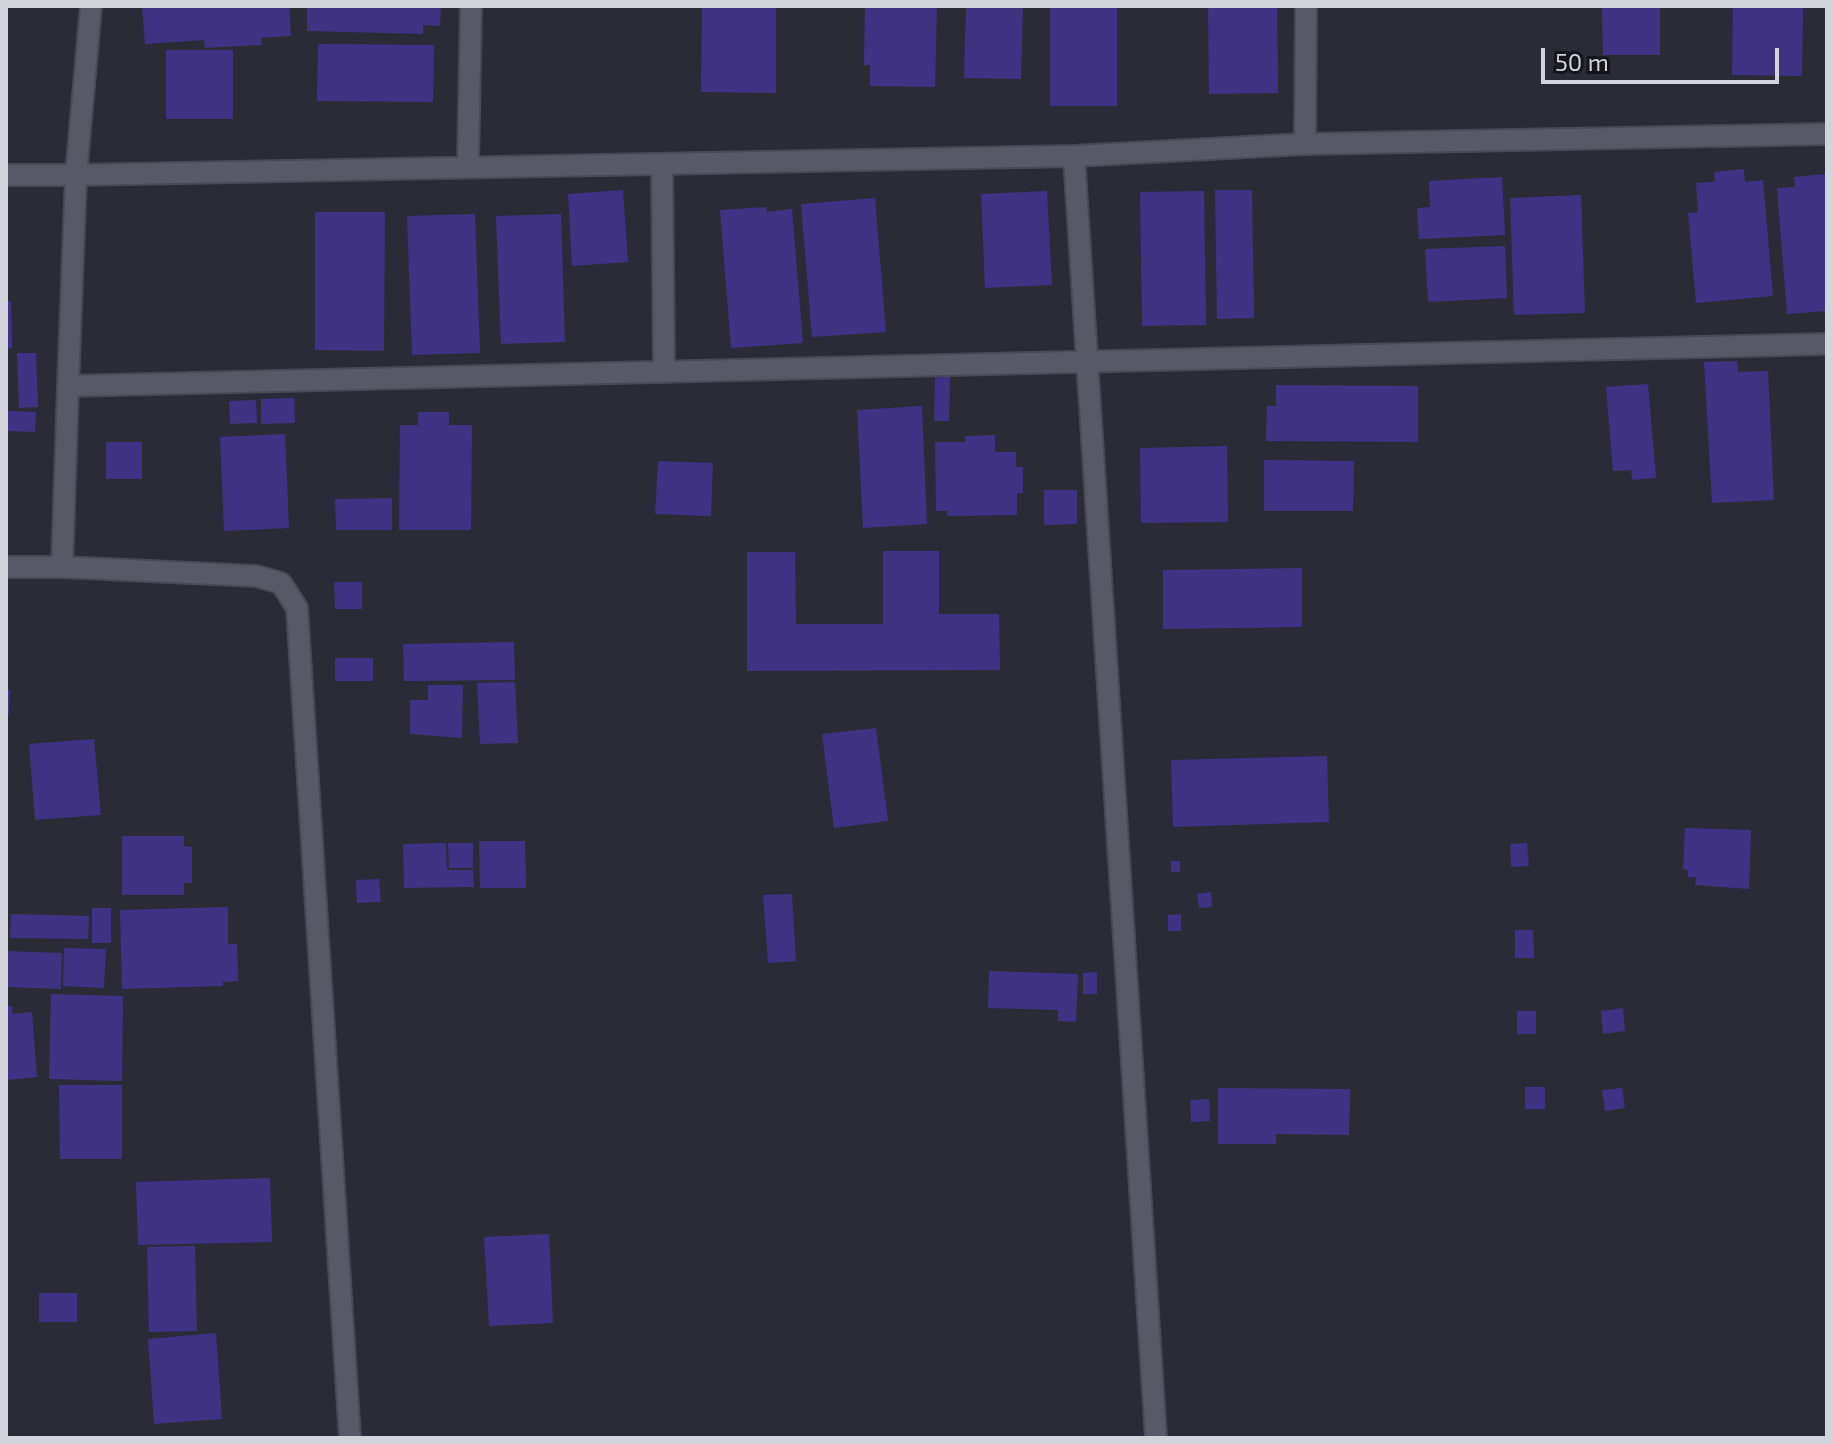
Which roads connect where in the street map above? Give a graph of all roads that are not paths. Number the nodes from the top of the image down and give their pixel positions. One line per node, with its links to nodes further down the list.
1 (91, 6): 10 (street)
2 (471, 6): 8 (street)
3 (1306, 6): 5 (street)
4 (1827, 134): 5 (street)
5 (1305, 144): 6 (street)
6 (1074, 156): 7 (street); 12 (street)
7 (662, 164): 8 (street); 13 (street)
8 (468, 165): 10 (street)
9 (6, 175): 10 (street)
10 (76, 175): 14 (street)
11 (1827, 344): 12 (street)
12 (1088, 361): 13 (street); 18 (street)
13 (664, 372): 14 (street)
14 (68, 386): 16 (street)
15 (6, 567): 16 (street)
16 (62, 567): 17 (street)
17 (350, 1438)
18 (1156, 1438)

